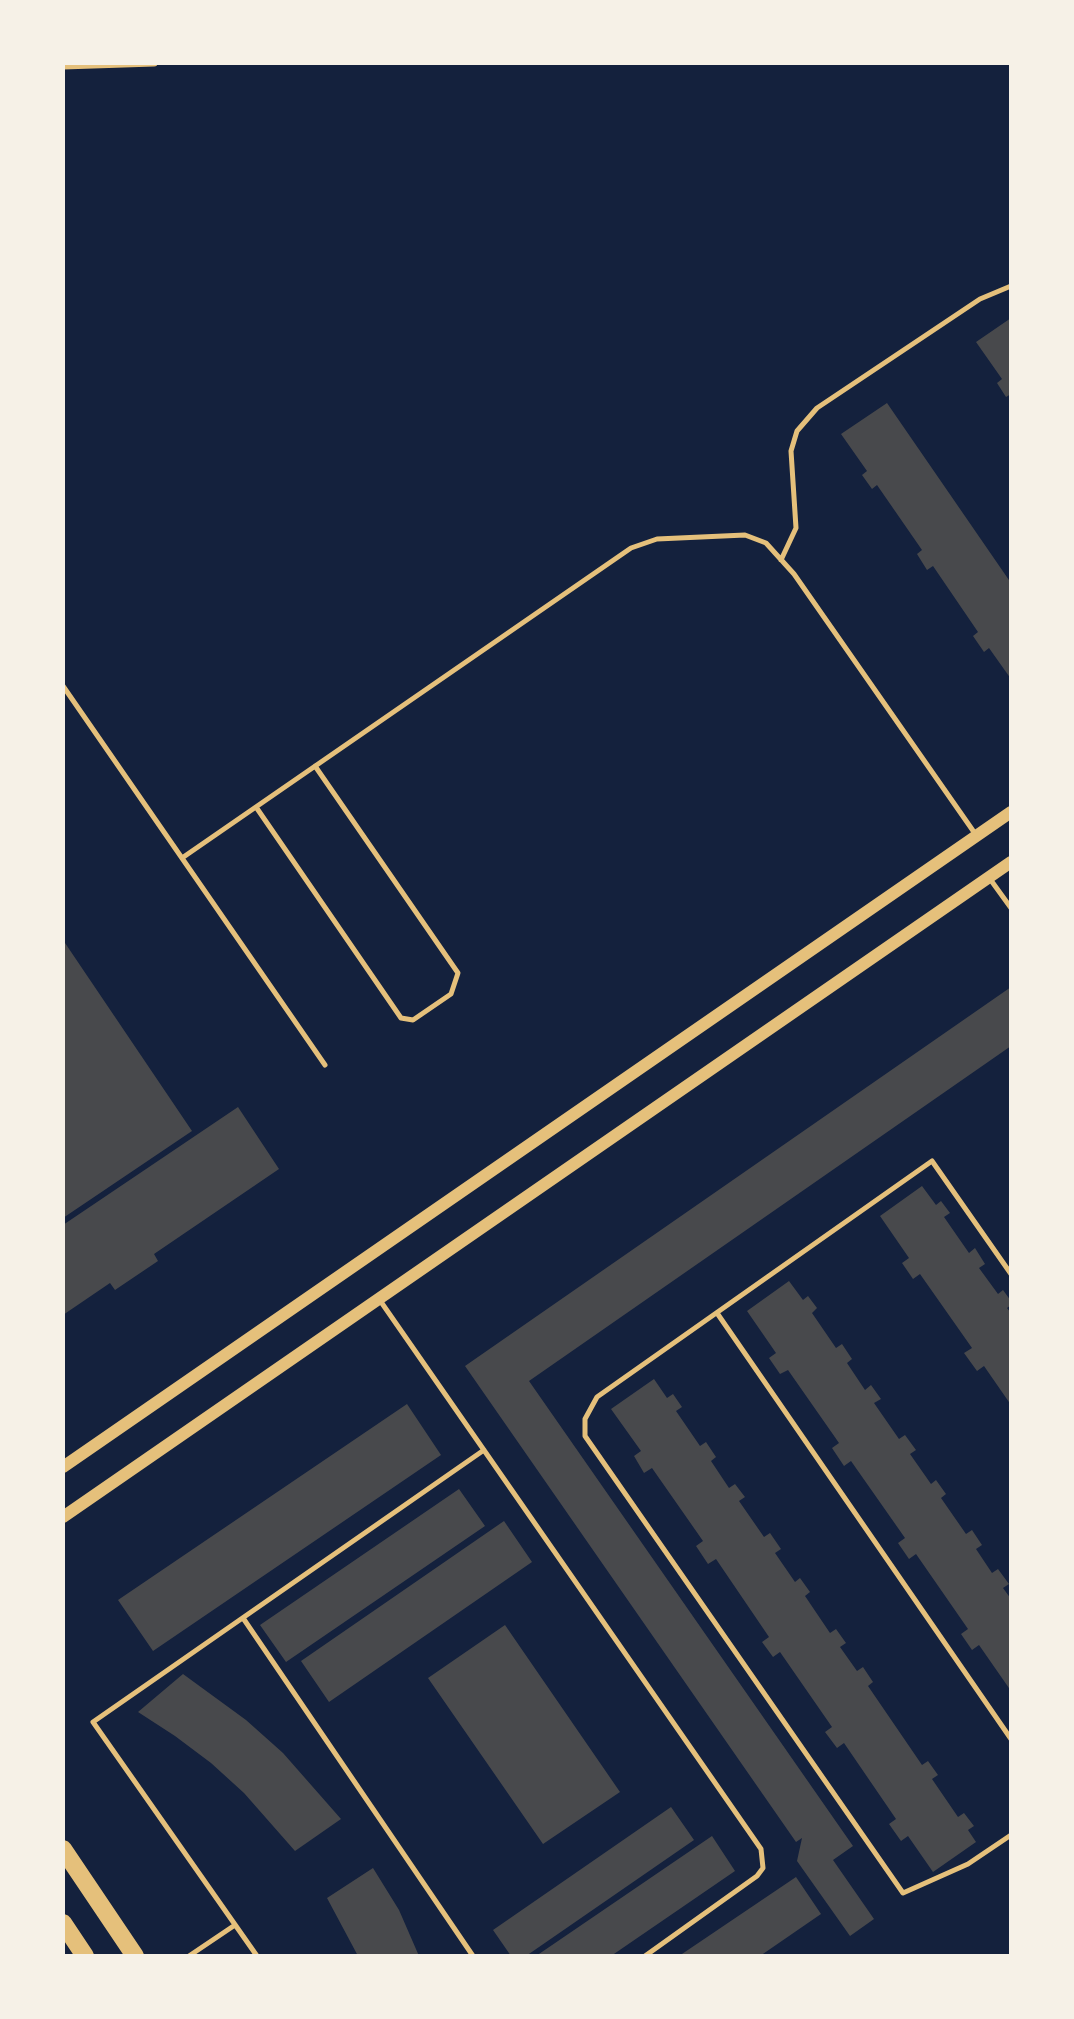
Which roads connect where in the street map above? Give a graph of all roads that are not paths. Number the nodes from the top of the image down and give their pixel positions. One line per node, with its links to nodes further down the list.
1 (154, 63): 2 (street)
2 (63, 66)
3 (1011, 286): 4 (lane)
4 (781, 560): 6 (lane); 9 (lane)
5 (63, 686): 10 (lane)
6 (315, 766): 7 (lane); 7 (lane)
7 (256, 807): 10 (lane)
8 (1011, 812): 9 (street)
9 (976, 836): 19 (street)
10 (182, 858): 14 (lane)
11 (1011, 862): 12 (street)
12 (989, 877): 13 (lane); 16 (street)
13 (1011, 908)
14 (325, 1065)
15 (1011, 1274): 17 (lane)
16 (379, 1299): 18 (lane); 20 (street)
17 (717, 1313): 22 (lane); 23 (lane)
18 (484, 1450): 21 (lane); 32 (lane)
19 (63, 1467)
20 (63, 1517)
21 (243, 1618): 26 (lane); 31 (lane)
22 (1011, 1740)
23 (1011, 1835)
24 (63, 1849): 28 (main road)
25 (63, 1923): 27 (main road)
26 (235, 1925): 29 (lane); 30 (lane)
27 (85, 1956)
28 (135, 1956)
29 (189, 1956)
30 (257, 1956)
31 (473, 1956)
32 (645, 1956)

